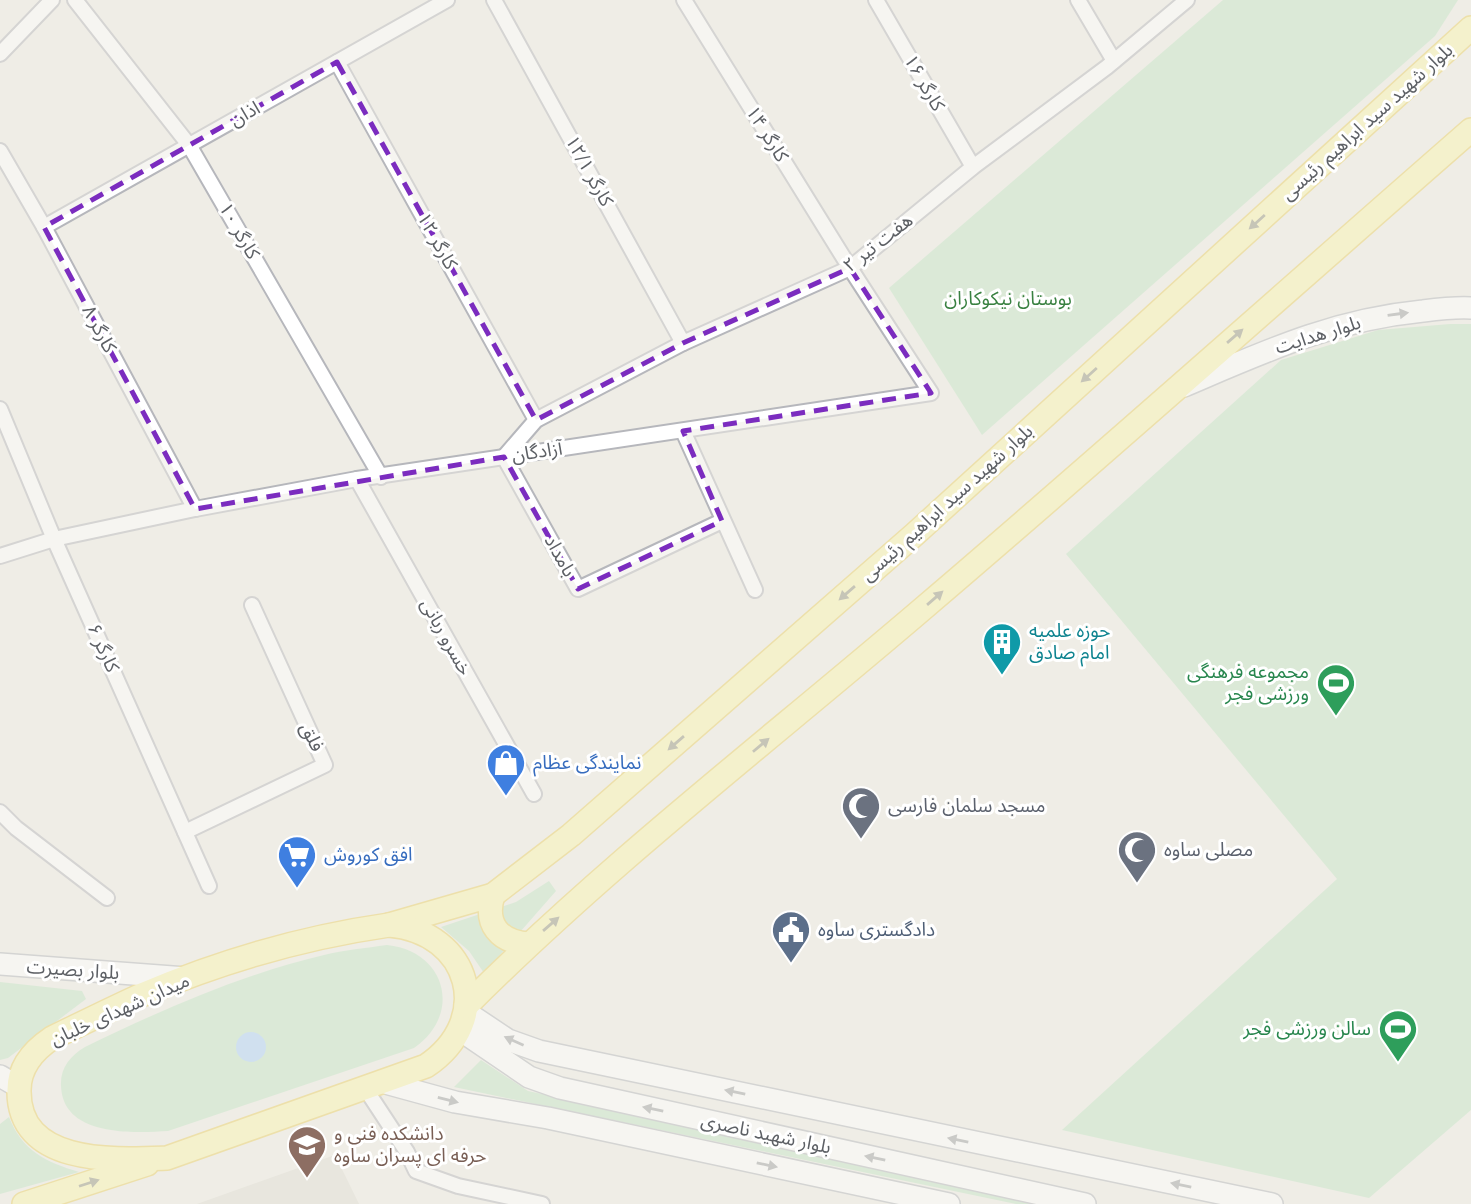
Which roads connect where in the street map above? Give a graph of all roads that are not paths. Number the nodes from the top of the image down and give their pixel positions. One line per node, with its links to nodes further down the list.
1 (52, 0): 11 (street)
2 (75, 0): 15 (street, کارگر ۱۰)
3 (494, 0): 21 (street, کارگر ۱۲/۱)
4 (684, 0): 19 (street, کارگر ۱۴)
5 (876, 0): 17 (street, کارگر ۱۶)
6 (1078, 0): 12 (street)
7 (1187, 0): 12 (street, هفت تیر ۲)
8 (444, 1): 13 (street, اذان)
9 (1471, 19): 10 (main road)
10 (1465, 34): 39 (main road, بلوار شهید سید ابراهیم رئیسی, one-way to 39)
11 (0, 54)
12 (1114, 61): 17 (street, هفت تیر ۲)
13 (337, 62): 15 (street, اذان); 24 (street, کارگر ۱۲)
14 (1471, 130): 22 (main road, one-way to 14)
15 (189, 145): 18 (street, اذان); 27 (street, کارگر ۱۰)
16 (0, 151): 18 (street, کارگر ۸)
17 (973, 167): 19 (street, هفت تیر ۲)
18 (44, 228): 29 (street, کارگر ۸)
19 (850, 268): 21 (street, هفت تیر ۲); 25 (street, آزادگان)
20 (1471, 308): 22 (main road, بلوار هدایت, one-way to 20)
21 (683, 343): 24 (street, هفت تیر ۲)
22 (1172, 391): 42 (main road, one-way to 22)
23 (0, 409): 31 (street, کارگر ۶)
24 (536, 420): 26 (street, هفت تیر ۲)
25 (683, 432): 26 (street, آزادگان); 30 (street)
26 (504, 457): 27 (street, آزادگان); 30 (street, بامداد)
27 (381, 477): 28 (street, آزادگان)
28 (358, 479): 29 (street, آزادگان); 35 (street, خسرو ربانی)
29 (195, 509): 31 (street, آزادگان)
30 (722, 521): 33 (street)
31 (54, 539): 32 (street, آزادگان); 37 (street, کارگر ۶)
32 (0, 556)
33 (755, 590)
34 (252, 605): 37 (street, فلق)
35 (534, 794)
36 (0, 812): 40 (street)
37 (185, 832): 38 (street, کارگر ۶)
38 (209, 886)
39 (493, 895): 41 (main road, بلوار شهید سید ابراهیم رئیسی); 42 (main road)
40 (107, 898)
41 (390, 925): 44 (main road, میدان شهدای خلبان); 45 (main road, میدان شهدای خلبان)
42 (528, 944): 45 (main road)
43 (0, 964): 44 (main road, بلوار بصیرت)
44 (188, 978): 47 (main road, میدان شهدای خلبان)
45 (464, 1016): 46 (main road); 53 (main road, بلوار شهید ناصری, one-way to 45); 54 (main road, one-way to 45)
46 (373, 1085): 49 (main road); 51 (street); 52 (main road, بلوار شهید ناصری, one-way to 52)
47 (12, 1086): 48 (main road); 49 (main road)
48 (0, 1109)
49 (167, 1158): 50 (main road, one-way to 49)
50 (24, 1204)
51 (542, 1204)
52 (949, 1204)
53 (1086, 1204)
54 (1272, 1204)

